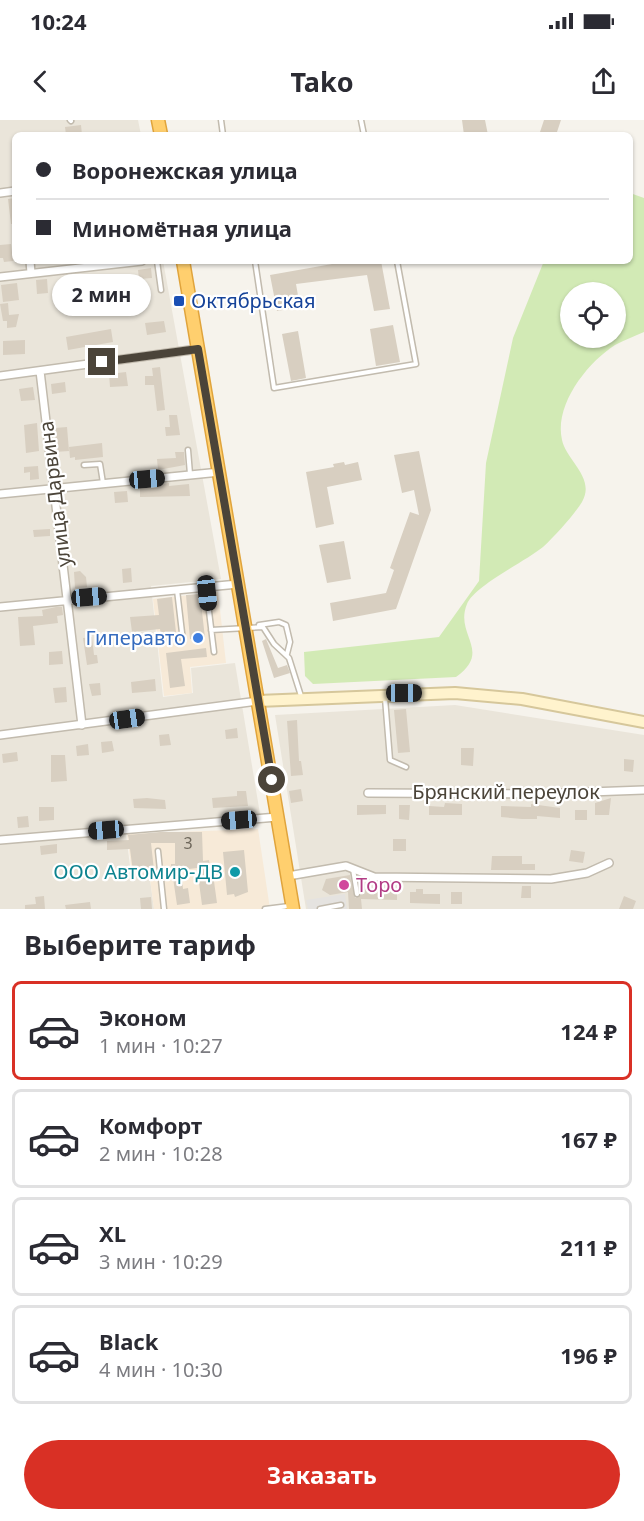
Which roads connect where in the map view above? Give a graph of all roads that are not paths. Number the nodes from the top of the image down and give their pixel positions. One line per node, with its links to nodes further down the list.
1 (30, 264): 7 (street)
2 (114, 264): 7 (street)
3 (157, 264): 9 (lane)
4 (184, 264): 10 (highway)
5 (255, 264): 6 (lane)
6 (398, 264)
7 (31, 273): 8 (street)
8 (0, 277)
9 (161, 290)
10 (198, 349): 11 (street); 15 (highway)
11 (40, 371): 12 (street); 18 (street, улица Дарвина)
12 (0, 376)
13 (188, 450): 16 (lane)
14 (84, 465): 17 (lane)
15 (220, 472): 16 (street); 20 (highway)
16 (190, 475): 17 (street)
17 (103, 483): 18 (street)
18 (54, 488): 19 (street); 23 (street, улица Дарвина)
19 (0, 494)
20 (238, 584): 21 (street); 25 (highway)
21 (206, 587): 22 (street); 26 (lane)
22 (177, 589): 23 (street); 27 (lane)
23 (67, 599): 24 (street); 34 (street, улица Дарвина)
24 (0, 607)
25 (252, 626): 26 (lane); 29 (lane); 29 (lane); 32 (highway)
26 (211, 630): 28 (lane)
27 (183, 641)
28 (214, 652)
29 (287, 654): 31 (lane)
30 (384, 694): 31 (main road); 33 (main road); 36 (lane)
31 (302, 698): 32 (main road)
32 (258, 701): 34 (street); 39 (highway)
33 (644, 722)
34 (82, 725): 35 (street)
35 (0, 735)
36 (406, 768)
37 (644, 790): 38 (street, Брянский переулок)
38 (368, 793)
39 (277, 817): 40 (street); 44 (highway)
40 (0, 840)
41 (158, 851): 48 (lane)
42 (609, 863): 43 (street)
43 (353, 868): 44 (street); 45 (lane)
44 (288, 876): 47 (highway)
45 (357, 894)
46 (341, 905): 50 (lane)
47 (293, 907): 49 (lane)
48 (164, 909)
49 (265, 909)
50 (320, 909)

